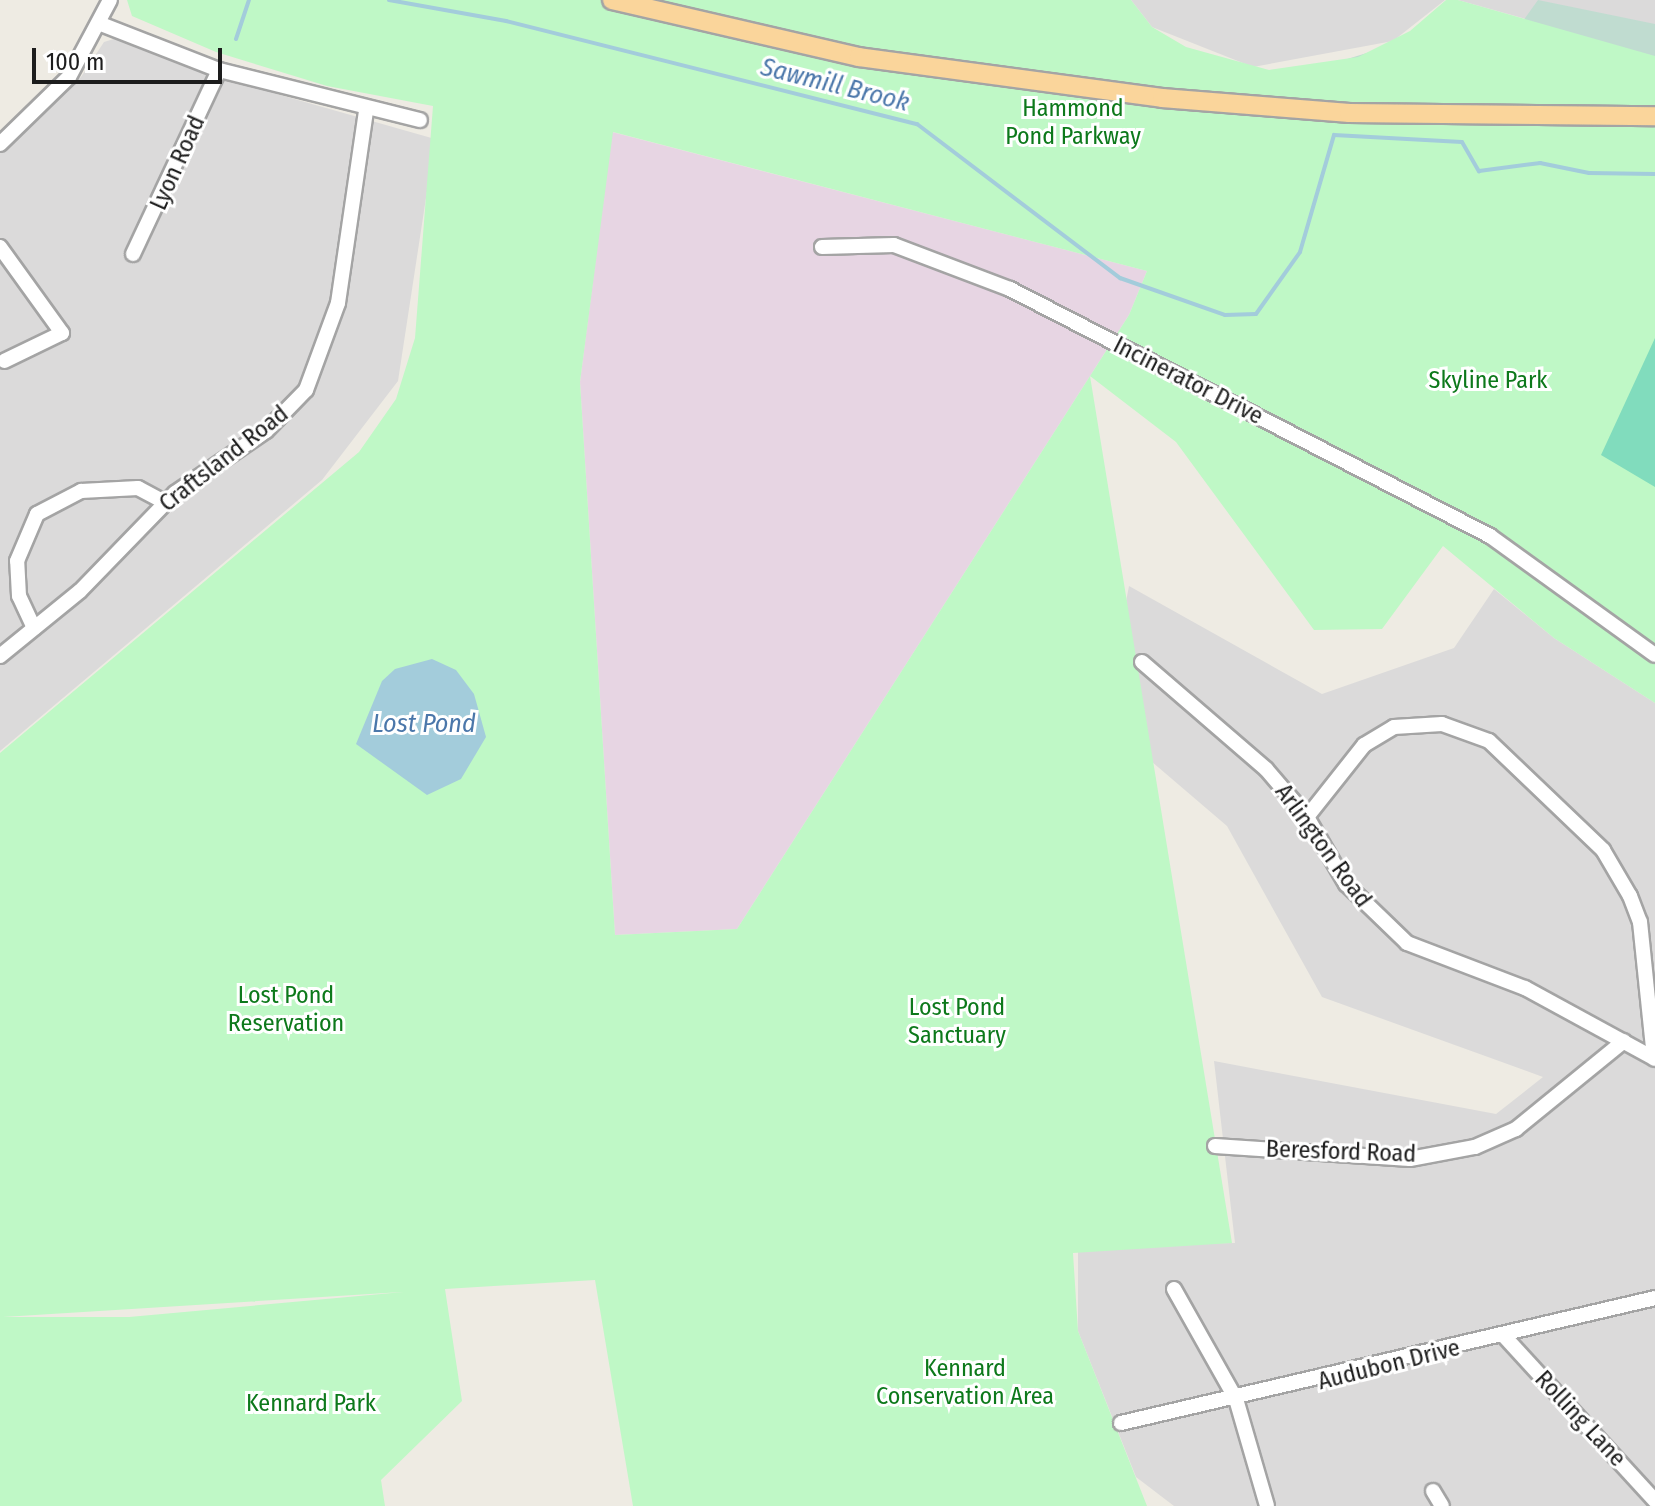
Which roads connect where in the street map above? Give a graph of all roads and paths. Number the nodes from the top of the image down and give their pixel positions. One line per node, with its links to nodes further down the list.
1 (110, 0): 3 (street)
2 (612, 0): 6 (main road)
3 (101, 24): 4 (street); 8 (street)
4 (219, 70): 5 (street); 11 (street, Lyon Road)
5 (366, 110): 7 (street); 13 (street, Craftsland Road)
6 (1655, 116)
7 (420, 120)
8 (0, 144)
9 (0, 247): 12 (street)
10 (822, 247): 15 (street, Incinerator Drive)
11 (133, 254)
12 (4, 361)
13 (164, 502): 14 (street, Craftsland Road); 14 (street)
14 (34, 628): 16 (street, Craftsland Road)
15 (1655, 655)
16 (0, 656)
17 (1142, 662): 18 (street, Arlington Road)
18 (1307, 817): 19 (street, Arlington Road); 20 (street)
19 (1624, 1041): 20 (street, Arlington Road); 21 (street, Beresford Road)
20 (1654, 1058)
21 (1215, 1146)
22 (1174, 1289): 25 (street)
23 (1655, 1298): 24 (street, Audubon Drive)
24 (1504, 1336): 25 (street, Audubon Drive); 28 (street, Rolling Lane)
25 (1236, 1399): 26 (street, Audubon Drive); 29 (street)
26 (1121, 1423)
27 (1433, 1491): 30 (street)
28 (1655, 1501)
29 (1267, 1506)
30 (1442, 1506)

